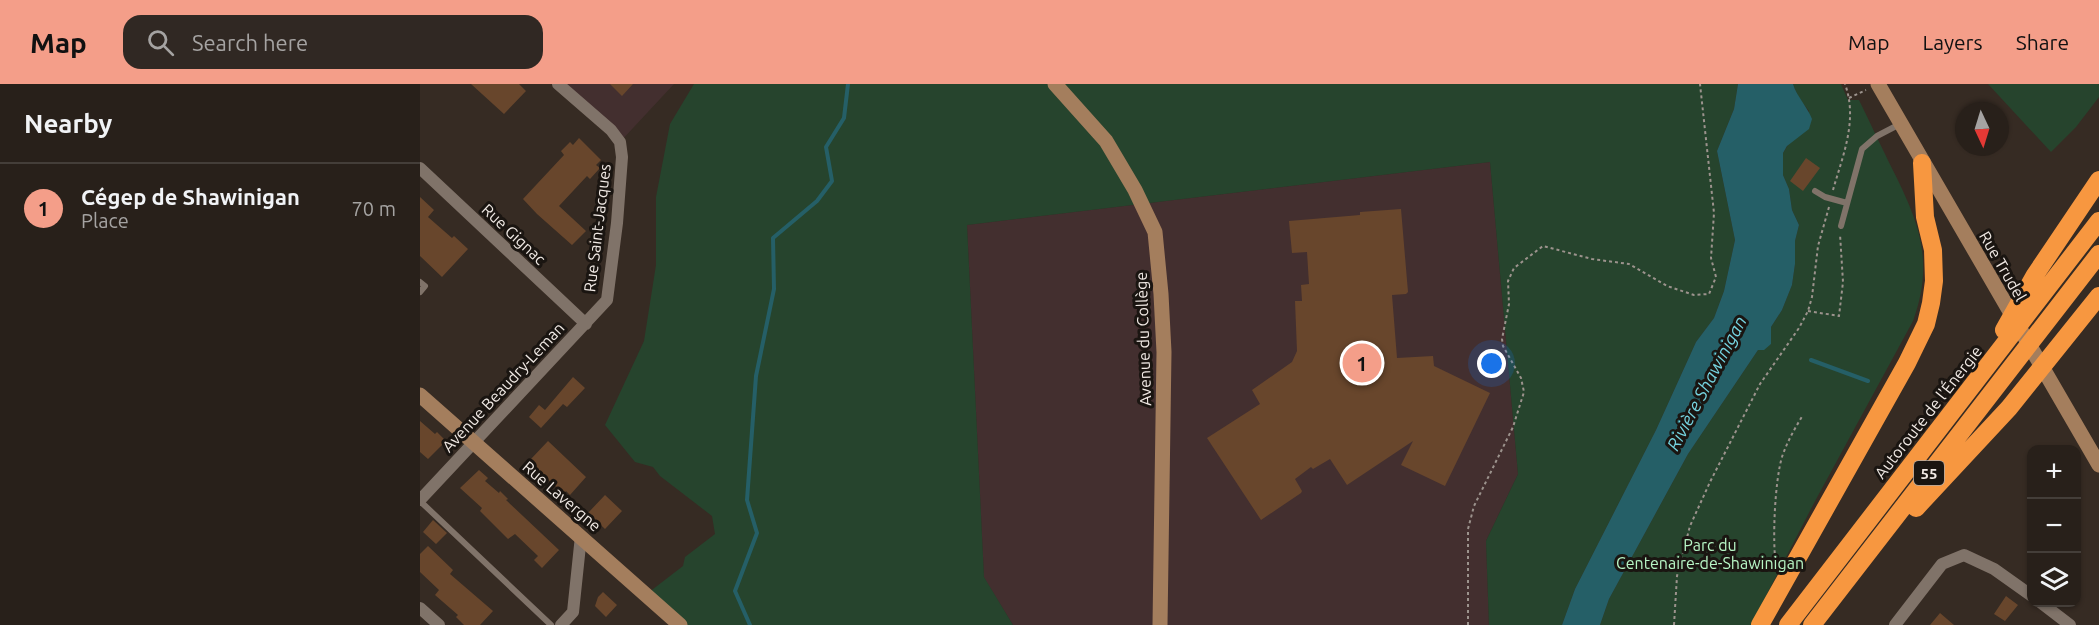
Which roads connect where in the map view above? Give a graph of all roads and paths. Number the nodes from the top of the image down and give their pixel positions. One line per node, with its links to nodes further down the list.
1 (558, 84): 26 (street, Rue Saint-Jacques)
2 (1055, 84): 42 (street, Avenue du Collège)
3 (1700, 84): 43 (path)
4 (1845, 84): 6 (path)
5 (1872, 87): 6 (path); 7 (street, Rue Trudel)
6 (1850, 98): 8 (path)
7 (1900, 124): 10 (street, Rue Trudel); 15 (lane)
8 (1846, 144): 9 (path); 11 (path)
9 (1854, 146)
10 (1922, 163): 30 (street, Rue Trudel); 33 (highway)
11 (1840, 166)
12 (420, 168): 26 (street, Rue Gignac)
13 (2099, 180): 24 (highway)
14 (1815, 191): 15 (lane)
15 (1847, 203): 18 (lane)
16 (1825, 222): 25 (path)
17 (2099, 222): 24 (highway, Autoroute de l'Énergie)
18 (1841, 226)
19 (1840, 235): 25 (path)
20 (2099, 254): 34 (highway, 55)
21 (420, 282): 22 (lane)
22 (420, 292)
23 (2099, 296): 34 (highway)
24 (2031, 298): 46 (highway, Autoroute de l'Énergie / 55)
25 (1808, 311): 44 (path)
26 (586, 324): 29 (street, Avenue Beaudry-Leman)
27 (420, 395): 29 (street, Rue Lavergne)
28 (1803, 415): 33 (path)
29 (473, 442): 31 (street, Avenue Beaudry-Leman); 32 (street, Rue Lavergne)
30 (2099, 465)
31 (420, 500): 39 (lane)
32 (581, 536): 40 (street); 41 (street, Rue Lavergne)
33 (1787, 579): 45 (highway)
34 (1845, 584): 47 (highway, 55)
35 (2027, 593): 48 (street)
36 (2045, 607): 49 (street)
37 (420, 608): 38 (street)
38 (439, 625)
39 (551, 625)
40 (561, 625)
41 (680, 625)
42 (1160, 625)
43 (1468, 625)
44 (1674, 625)
45 (1760, 625)
46 (1788, 625)
47 (1812, 625)
48 (1895, 625)
49 (2070, 625)

